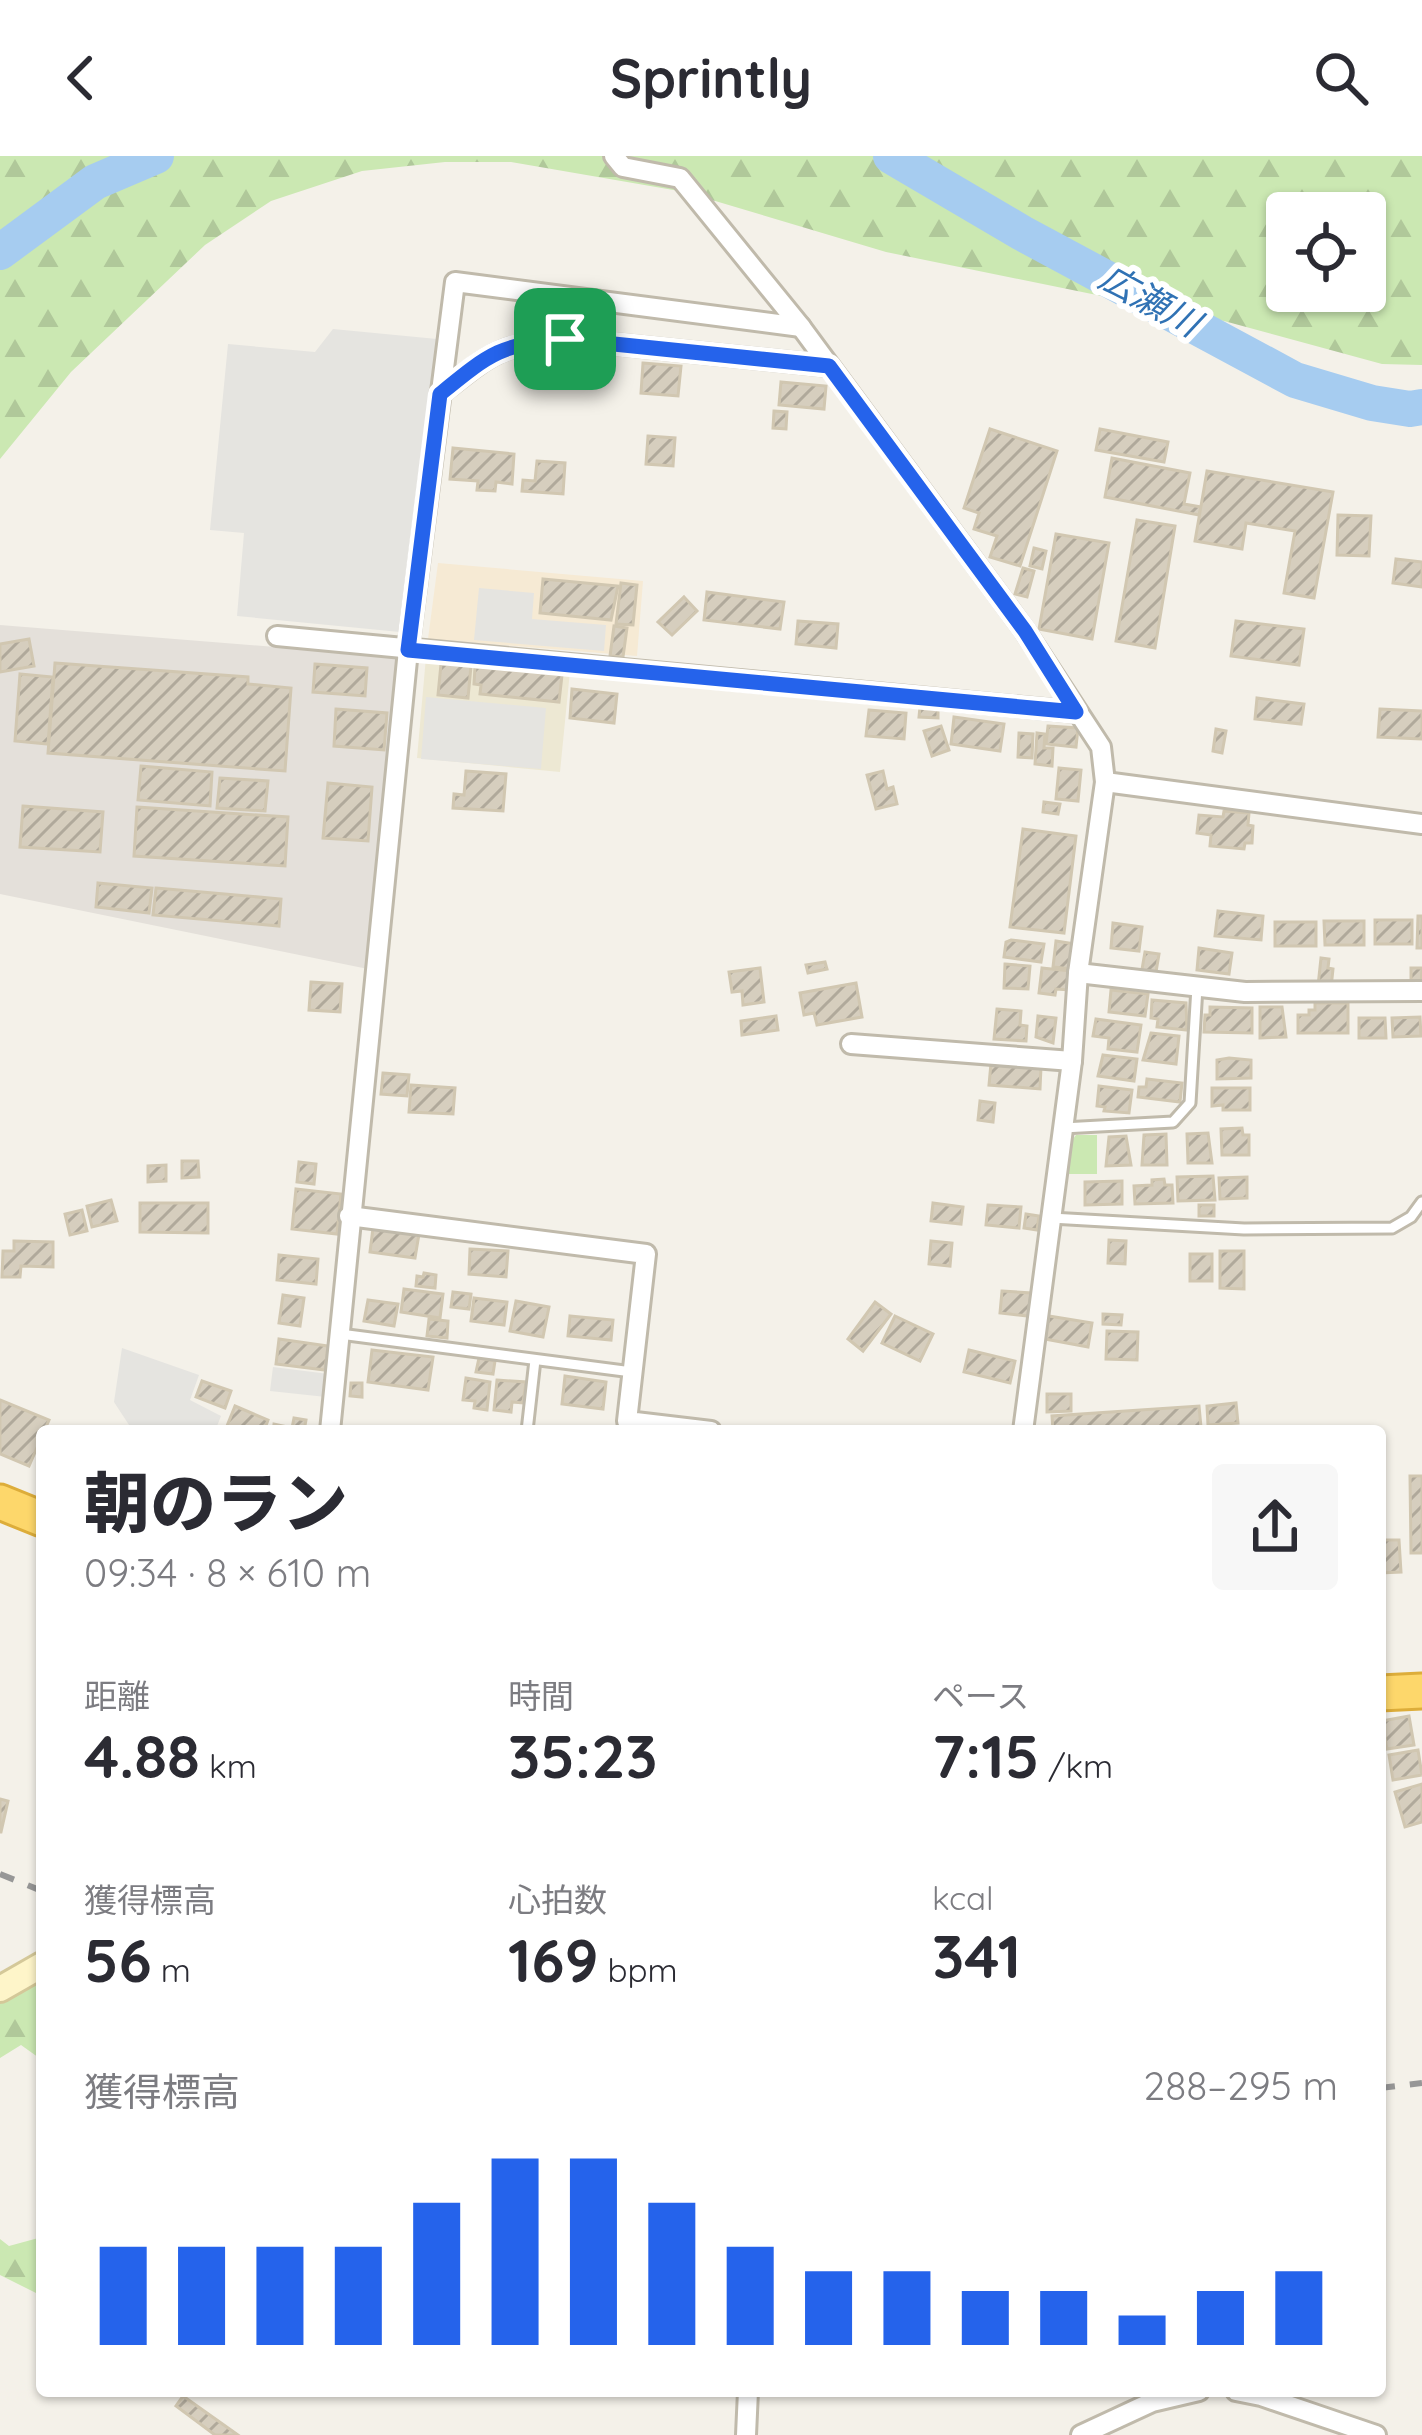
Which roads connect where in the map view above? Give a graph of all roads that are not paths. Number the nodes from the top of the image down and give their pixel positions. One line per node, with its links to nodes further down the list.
1 (614, 156): 2 (street)
2 (801, 327): 3 (street); 4 (street)
3 (829, 366): 4 (street); 7 (street)
4 (440, 394): 6 (street)
5 (277, 636): 6 (street)
6 (408, 650): 7 (street); 17 (street)
7 (1076, 712): 8 (street)
8 (1105, 782): 9 (street); 10 (street)
9 (1422, 824)
10 (1078, 974): 11 (street); 14 (street)
11 (1197, 987): 12 (street); 15 (lane)
12 (1422, 991)
13 (850, 1044): 14 (street)
14 (1072, 1061): 15 (street)
15 (1063, 1127): 18 (street)
16 (1422, 1202): 18 (lane)
17 (350, 1216): 19 (street); 21 (street)
18 (1051, 1218): 25 (street)
19 (338, 1334): 20 (lane); 22 (street)
20 (536, 1360): 21 (lane); 23 (lane)
21 (632, 1372): 24 (street)
22 (330, 1425)
23 (528, 1425)
24 (661, 1425)
25 (1024, 1425)
26 (0, 1502): 27 (highway)
27 (36, 1517)
28 (1422, 1691): 29 (highway)
29 (1386, 1693)
30 (36, 1968): 31 (street)
31 (0, 1989)
32 (748, 2397): 35 (street)
33 (1173, 2397): 36 (street)
34 (1264, 2397): 37 (street)
35 (746, 2435)
36 (1081, 2435)
37 (1376, 2435)

